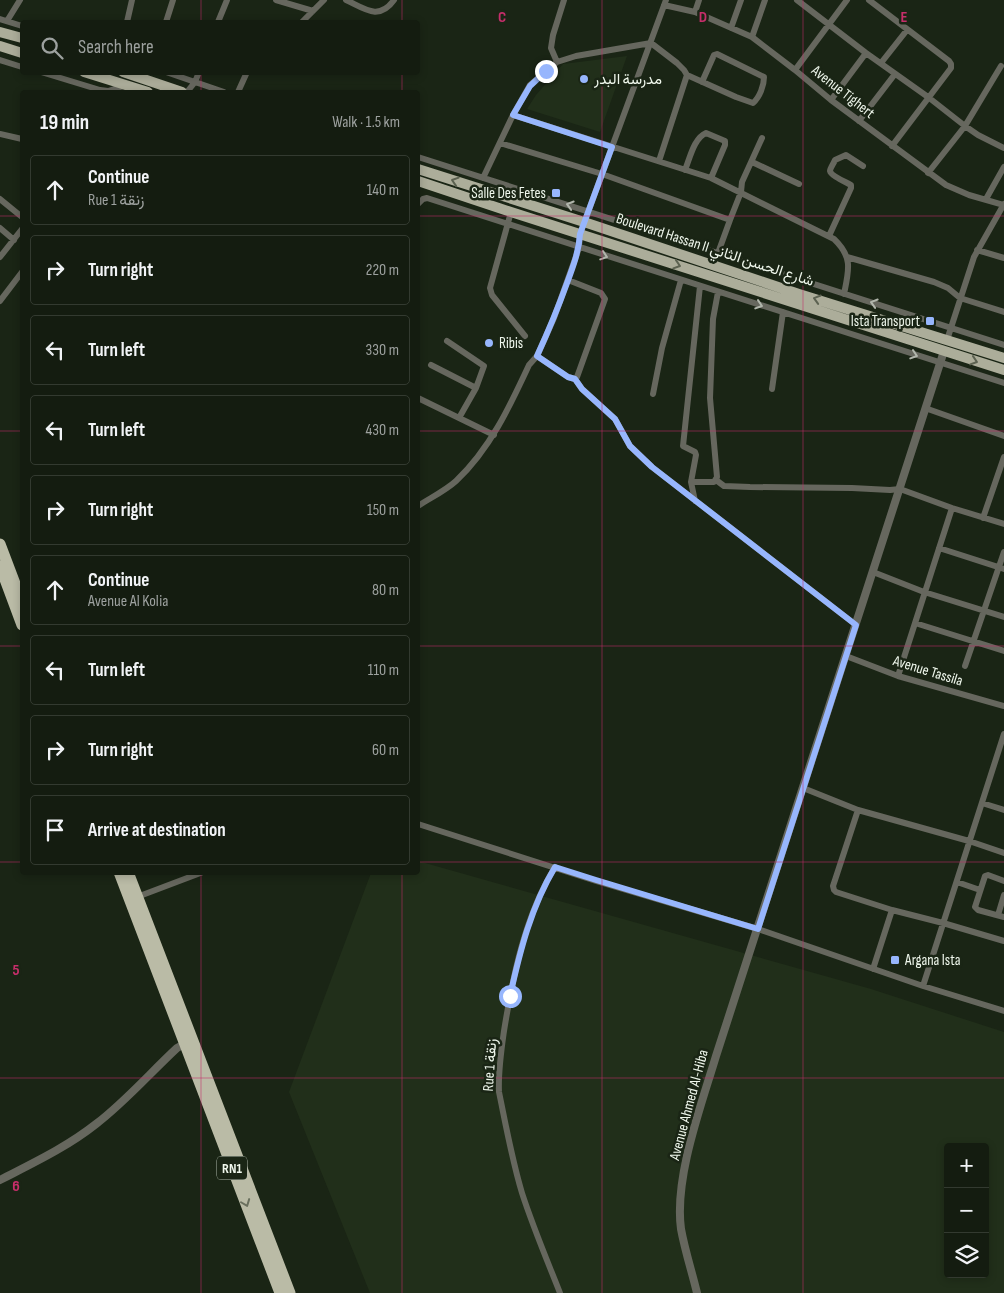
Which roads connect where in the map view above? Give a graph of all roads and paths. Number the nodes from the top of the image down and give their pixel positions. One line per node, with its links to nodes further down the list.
1 (20, 0): 19 (street)
2 (132, 0): 20 (street)
3 (173, 0): 21 (street)
4 (227, 0): 22 (street)
5 (276, 0): 17 (street)
6 (324, 0): 17 (street)
7 (346, 0): 8 (street)
8 (394, 0)
9 (564, 0): 36 (street)
10 (699, 0): 18 (street)
11 (740, 0): 26 (street)
12 (765, 0): 30 (street)
13 (797, 0): 24 (street)
14 (847, 0): 24 (street)
15 (869, 0): 27 (street)
16 (665, 2): 18 (street, Avenue Tighert); 31 (street)
17 (313, 11): 23 (street)
18 (695, 12): 26 (street, Avenue Tighert)
19 (3, 20): 25 (street)
20 (127, 20)
21 (167, 20)
22 (219, 20)
23 (304, 20)
24 (828, 24): 34 (street); 40 (street)
25 (20, 25)
26 (731, 28): 30 (street, Avenue Tighert)
27 (907, 30): 37 (street); 59 (street)
28 (0, 32): 29 (main road)
29 (20, 37)
30 (752, 37): 40 (street, Avenue Tighert)
31 (651, 43): 36 (street); 47 (street); 69 (street)
32 (0, 46): 33 (main road)
33 (20, 52)
34 (866, 53): 37 (street); 60 (street)
35 (0, 60): 38 (street)
36 (557, 62): 61 (street)
37 (881, 63): 41 (street)
38 (20, 66)
39 (1001, 66): 63 (street)
40 (795, 70): 60 (street, Avenue Tighert)
41 (895, 74): 59 (street); 62 (street)
42 (51, 75): 52 (street)
43 (93, 75): 51 (main road)
44 (175, 75): 49 (street)
45 (198, 75): 49 (street)
46 (246, 75): 58 (street)
47 (687, 75): 50 (street); 72 (street)
48 (149, 77): 55 (main road)
49 (195, 82): 56 (street); 57 (street)
50 (702, 82): 50 (street)
51 (124, 85): 53 (street); 54 (main road)
52 (100, 90)
53 (111, 90)
54 (141, 90)
55 (178, 90)
56 (189, 90)
57 (218, 90)
58 (239, 90)
59 (928, 97): 63 (street); 68 (street)
60 (831, 100): 62 (street, Avenue Tighert)
61 (513, 115): 67 (street); 69 (street)
62 (859, 121): 68 (street, Avenue Tighert)
63 (965, 126): 70 (street); 78 (street)
64 (0, 134): 66 (street)
65 (762, 138): 73 (street)
66 (20, 139)
67 (500, 143): 79 (street); 80 (street)
68 (892, 146): 78 (street, Avenue Tighert)
69 (612, 147): 72 (street); 79 (street)
70 (1004, 148)
71 (420, 158): 80 (street)
72 (659, 161): 77 (street)
73 (752, 162): 83 (street); 84 (street)
74 (862, 166): 98 (street)
75 (1004, 167): 85 (street)
76 (420, 170): 93 (main road, Boulevard Hassan II شارع الحسن الثاني, one-way to 76)
77 (685, 170): 81 (street); 81 (street)
78 (928, 173): 85 (street, Avenue Tighert)
79 (602, 174): 89 (street); 92 (street)
80 (483, 178): 89 (street, one-way to 80)
81 (711, 178): 84 (street)
82 (420, 182): 90 (main road, Boulevard Hassan II شارع الحسن الثاني)
83 (799, 184)
84 (741, 192): 92 (street); 98 (street)
85 (986, 199): 88 (street, Avenue Tighert)
86 (0, 200): 91 (street)
87 (420, 202): 94 (street)
88 (1004, 204): 101 (street)
89 (588, 211): 93 (street); 102 (street)
90 (511, 212): 94 (street); 97 (main road, Boulevard Hassan II شارع الحسن الثاني)
91 (20, 215)
92 (730, 220): 102 (street)
93 (584, 222): 97 (street); 118 (main road, Boulevard Hassan II شارع الحسن الثاني, one-way to 93)
94 (508, 224): 100 (street); 117 (street)
95 (0, 228): 99 (street)
96 (20, 232): 99 (street)
97 (580, 234): 100 (street); 121 (main road, Boulevard Hassan II شارع الحسن الثاني, one-way to 121)
98 (829, 236): 103 (street)
99 (14, 240): 104 (street)
100 (579, 248): 107 (street); 108 (street, one-way to 108)
101 (978, 250): 105 (street); 112 (street)
102 (718, 253): 111 (street)
103 (847, 256): 111 (street); 112 (street)
104 (0, 257)
105 (1004, 258)
106 (20, 275): 113 (street)
107 (568, 280): 122 (street); 127 (street)
108 (681, 280): 109 (street); 131 (street)
109 (700, 286): 110 (street); 139 (street)
110 (718, 292): 114 (street, one-way to 114); 138 (street)
111 (844, 294): 116 (street, one-way to 111)
112 (960, 298): 115 (street); 116 (street)
113 (0, 301)
114 (783, 312): 124 (street, one-way to 124); 130 (street)
115 (1004, 312)
116 (952, 328): 118 (street); 120 (street)
117 (525, 336)
118 (948, 340): 121 (main road); 123 (main road, Boulevard Hassan II شارع الحسن الثاني)
119 (447, 342): 129 (street)
120 (1004, 345)
121 (944, 351): 124 (street, Avenue Ahmed Al-Hiba); 126 (main road, Boulevard Hassan II شارع الحسن الثاني, one-way to 126)
122 (537, 356): 127 (street); 135 (street)
123 (1004, 358)
124 (940, 363): 128 (street); 133 (street, Avenue Ahmed Al-Hiba)
125 (431, 364): 129 (street)
126 (1004, 370)
127 (575, 379): 141 (street)
128 (1004, 384)
129 (476, 388): 134 (street)
130 (772, 389)
131 (653, 394)
132 (420, 399): 134 (street)
133 (926, 408): 136 (street); 140 (street, Avenue Ahmed Al-Hiba)
134 (459, 418): 135 (street)
135 (494, 435): 142 (street)
136 (1004, 436)
137 (1004, 457): 144 (street)
138 (716, 480): 139 (street); 140 (street)
139 (691, 482): 141 (street)
140 (900, 489): 143 (street); 151 (street, Avenue Ahmed Al-Hiba)
141 (695, 501): 158 (street)
142 (420, 505)
143 (952, 508): 144 (street); 147 (street)
144 (983, 518): 145 (street)
145 (1004, 524)
146 (0, 544): 153 (highway)
147 (939, 548): 150 (street); 152 (street)
148 (1004, 552): 150 (street)
149 (0, 566): 156 (highway)
150 (1002, 568): 154 (street)
151 (873, 572): 152 (street); 158 (street, Avenue Ahmed Al-Hiba)
152 (924, 592): 154 (street); 157 (street)
153 (20, 597)
154 (984, 611): 155 (street); 159 (street)
155 (1004, 617)
156 (20, 620)
157 (915, 623): 159 (street); 163 (street)
158 (856, 625): 161 (street, Avenue Ahmed Al-Hiba)
159 (974, 641): 160 (street); 162 (street)
160 (1004, 651)
161 (846, 656): 163 (street, Avenue Tassila); 167 (street, Avenue Ahmed Al-Hiba)
162 (966, 666)
163 (898, 676): 164 (street, Avenue Tassila)
164 (1004, 706)
165 (1004, 734): 166 (street)
166 (1001, 754): 168 (street)
167 (803, 788): 169 (street); 186 (street, Avenue Ahmed Al-Hiba)
168 (982, 803): 170 (street); 172 (street)
169 (858, 810): 172 (street); 183 (street)
170 (1004, 810)
171 (420, 825): 174 (street)
172 (969, 841): 173 (street); 179 (street)
173 (1004, 853)
174 (555, 867): 186 (street); 195 (street, Rue 1 زنقة)
175 (120, 875): 191 (highway, RN1)
176 (129, 875): 182 (highway, RN1)
177 (194, 875): 182 (street)
178 (1004, 881): 180 (street)
179 (957, 882): 180 (street); 185 (street)
180 (980, 890): 184 (street)
181 (1004, 895): 184 (street)
182 (138, 897): 191 (highway, RN1)
183 (892, 910): 185 (street); 188 (street)
184 (1001, 916)
185 (943, 923): 187 (street); 189 (street)
186 (758, 929): 188 (street); 196 (street, Avenue Ahmed Al-Hiba)
187 (1004, 941)
188 (873, 969): 189 (street)
189 (923, 986): 190 (street)
190 (1004, 1012)
191 (188, 1042): 192 (street); 193 (highway, RN1, one-way to 193); 194 (highway, RN1)
192 (0, 1180)
193 (280, 1293)
194 (290, 1293)
195 (560, 1293)
196 (697, 1293)

